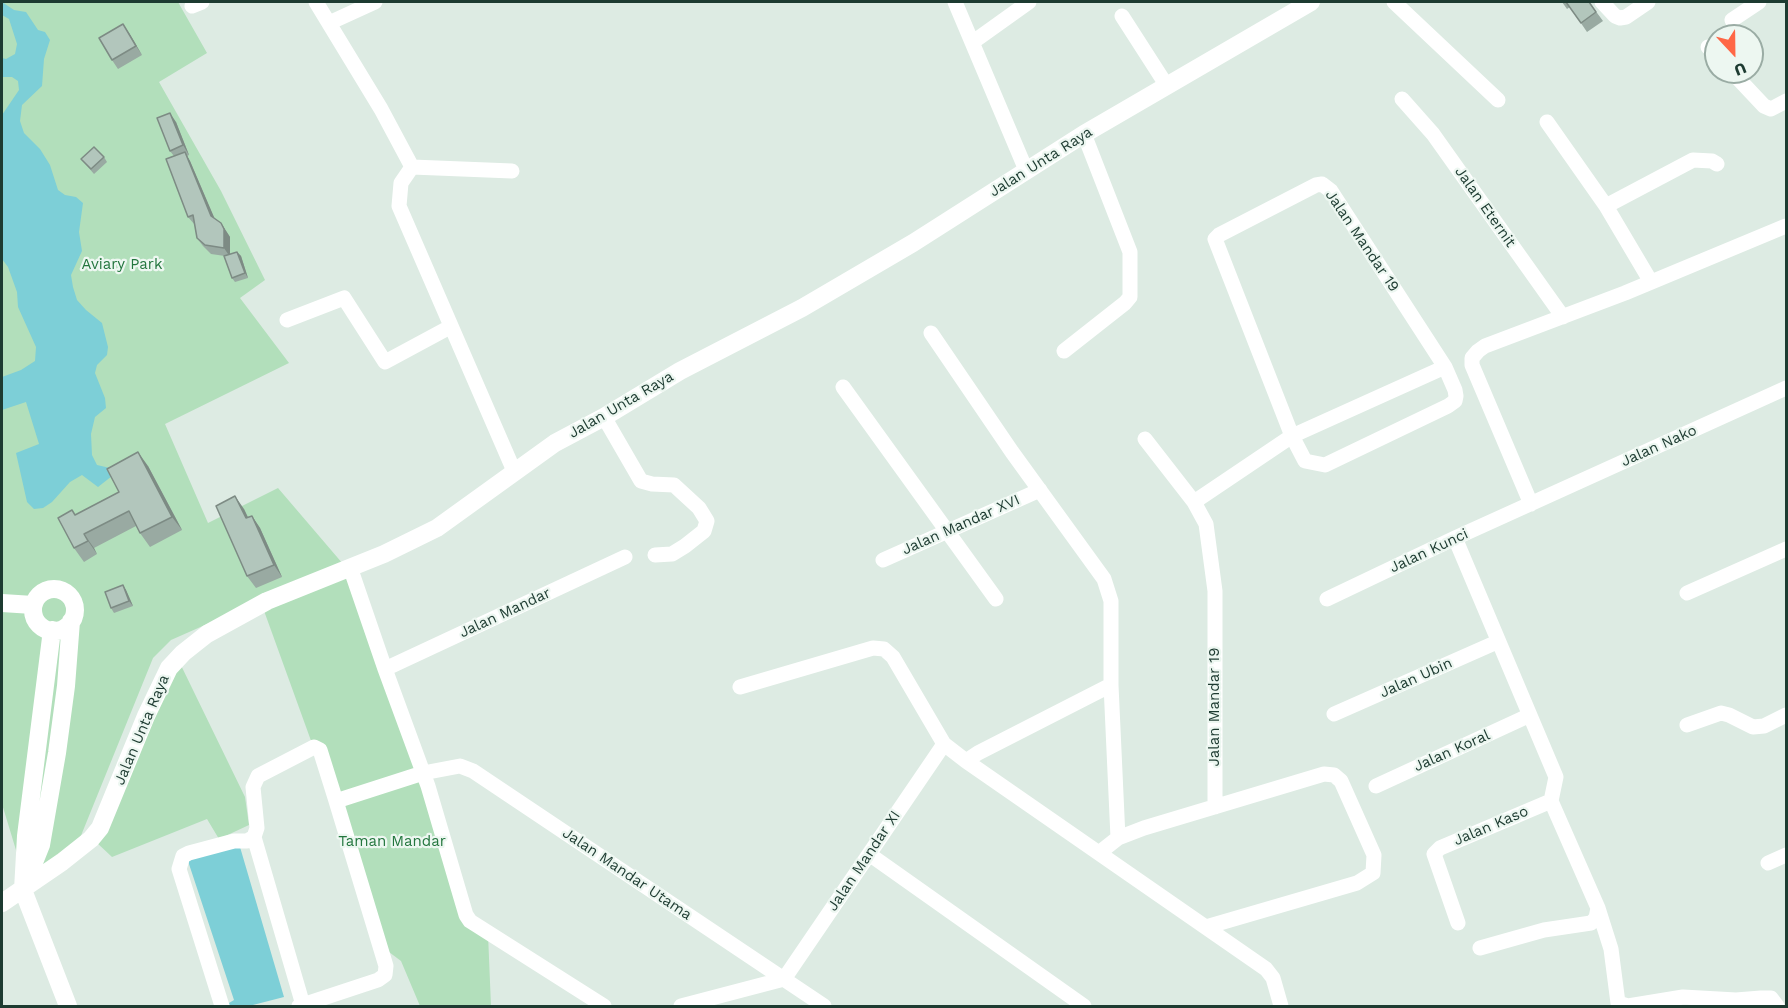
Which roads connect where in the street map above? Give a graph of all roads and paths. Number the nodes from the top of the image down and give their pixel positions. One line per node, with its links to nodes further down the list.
1 (316, 2): 12 (street)
2 (375, 2): 12 (street)
3 (955, 2): 13 (street)
4 (1029, 2): 13 (street)
5 (1311, 2): 15 (street, Jalan Unta Raya)
6 (1394, 2): 17 (street)
7 (1602, 2): 8 (street)
8 (1648, 2)
9 (1759, 2): 11 (street)
10 (1122, 16): 15 (street)
11 (1732, 20)
12 (328, 23): 22 (street)
13 (974, 42): 23 (street)
14 (1743, 84): 18 (street)
15 (1167, 86): 20 (street, Jalan Unta Raya)
16 (1402, 99): 28 (street, Jalan Eternit)
17 (1498, 100)
18 (1786, 101)
19 (1547, 122): 25 (street)
20 (1084, 134): 23 (street, Jalan Unta Raya); 32 (street)
21 (1717, 164): 25 (street)
22 (412, 167): 24 (street); 30 (street)
23 (1026, 170): 36 (street, Jalan Unta Raya)
24 (512, 171)
25 (1606, 206): 27 (street)
26 (1786, 226): 27 (street)
27 (1651, 282): 28 (street)
28 (1563, 317): 42 (street)
29 (287, 320): 30 (street)
30 (450, 327): 39 (street)
31 (931, 333): 40 (street)
32 (1064, 351)
33 (1445, 367): 37 (street); 37 (street, Jalan Mandar 19); 37 (street, Jalan Mandar 19)
34 (843, 387): 43 (street)
35 (1786, 388): 42 (street, Jalan Nako)
36 (604, 417): 39 (street, Jalan Unta Raya); 46 (street)
37 (1292, 436): 41 (street)
38 (1145, 439): 41 (street, Jalan Mandar 19)
39 (514, 471): 49 (street, Jalan Unta Raya)
40 (1040, 490): 43 (street, Jalan Mandar XVI); 59 (street)
41 (1194, 502): 71 (street, Jalan Mandar 19)
42 (1531, 504): 44 (street, Jalan Kunci)
43 (947, 530): 48 (street, Jalan Mandar XVI); 51 (street)
44 (1455, 538): 52 (street, Jalan Kunci); 57 (street)
45 (1786, 549): 50 (street)
46 (655, 555)
47 (625, 557): 58 (street, Jalan Mandar)
48 (883, 561)
49 (350, 567): 58 (street); 78 (street, Jalan Unta Raya)
50 (1687, 593)
51 (996, 598)
52 (1327, 599)
53 (2, 603): 54 (street)
54 (33, 605): 55 (street); 56 (street)
55 (71, 621): 56 (street); 78 (street)
56 (52, 630): 78 (street)
57 (1497, 642): 61 (street, Jalan Ubin); 63 (street)
58 (385, 669): 67 (street)
59 (1111, 685): 66 (street); 73 (street)
60 (740, 687): 65 (street)
61 (1334, 714)
62 (1786, 715): 64 (street)
63 (1528, 716): 68 (street, Jalan Koral); 70 (street)
64 (1687, 725)
65 (944, 744): 66 (street); 75 (street, Jalan Mandar XI)
66 (966, 761): 74 (street)
67 (423, 773): 69 (street, Jalan Mandar Utama); 84 (street, Jalan Mandar Utama); 88 (street)
68 (1376, 786)
69 (336, 801): 72 (street); 87 (street)
70 (1551, 801): 80 (street); 81 (street, Jalan Kaso)
71 (1215, 807): 73 (street); 82 (street)
72 (254, 837): 86 (street); 87 (street)
73 (1118, 838): 74 (street)
74 (1099, 853): 82 (street)
75 (868, 854): 84 (street, Jalan Mandar XI); 91 (street)
76 (1786, 855): 77 (street)
77 (1768, 863)
78 (23, 890): 79 (street, Jalan Unta Raya); 85 (street)
79 (2, 903)
80 (1598, 908): 83 (street); 93 (street)
81 (1458, 923)
82 (1206, 927): 92 (street)
83 (1480, 948)
84 (784, 979): 89 (street); 90 (street, Jalan Mandar Utama)
85 (68, 1006)
86 (222, 1006)
87 (301, 1006)
88 (604, 1006)
89 (681, 1006)
90 (824, 1006)
91 (1084, 1006)
92 (1281, 1006)
93 (1777, 1006)

